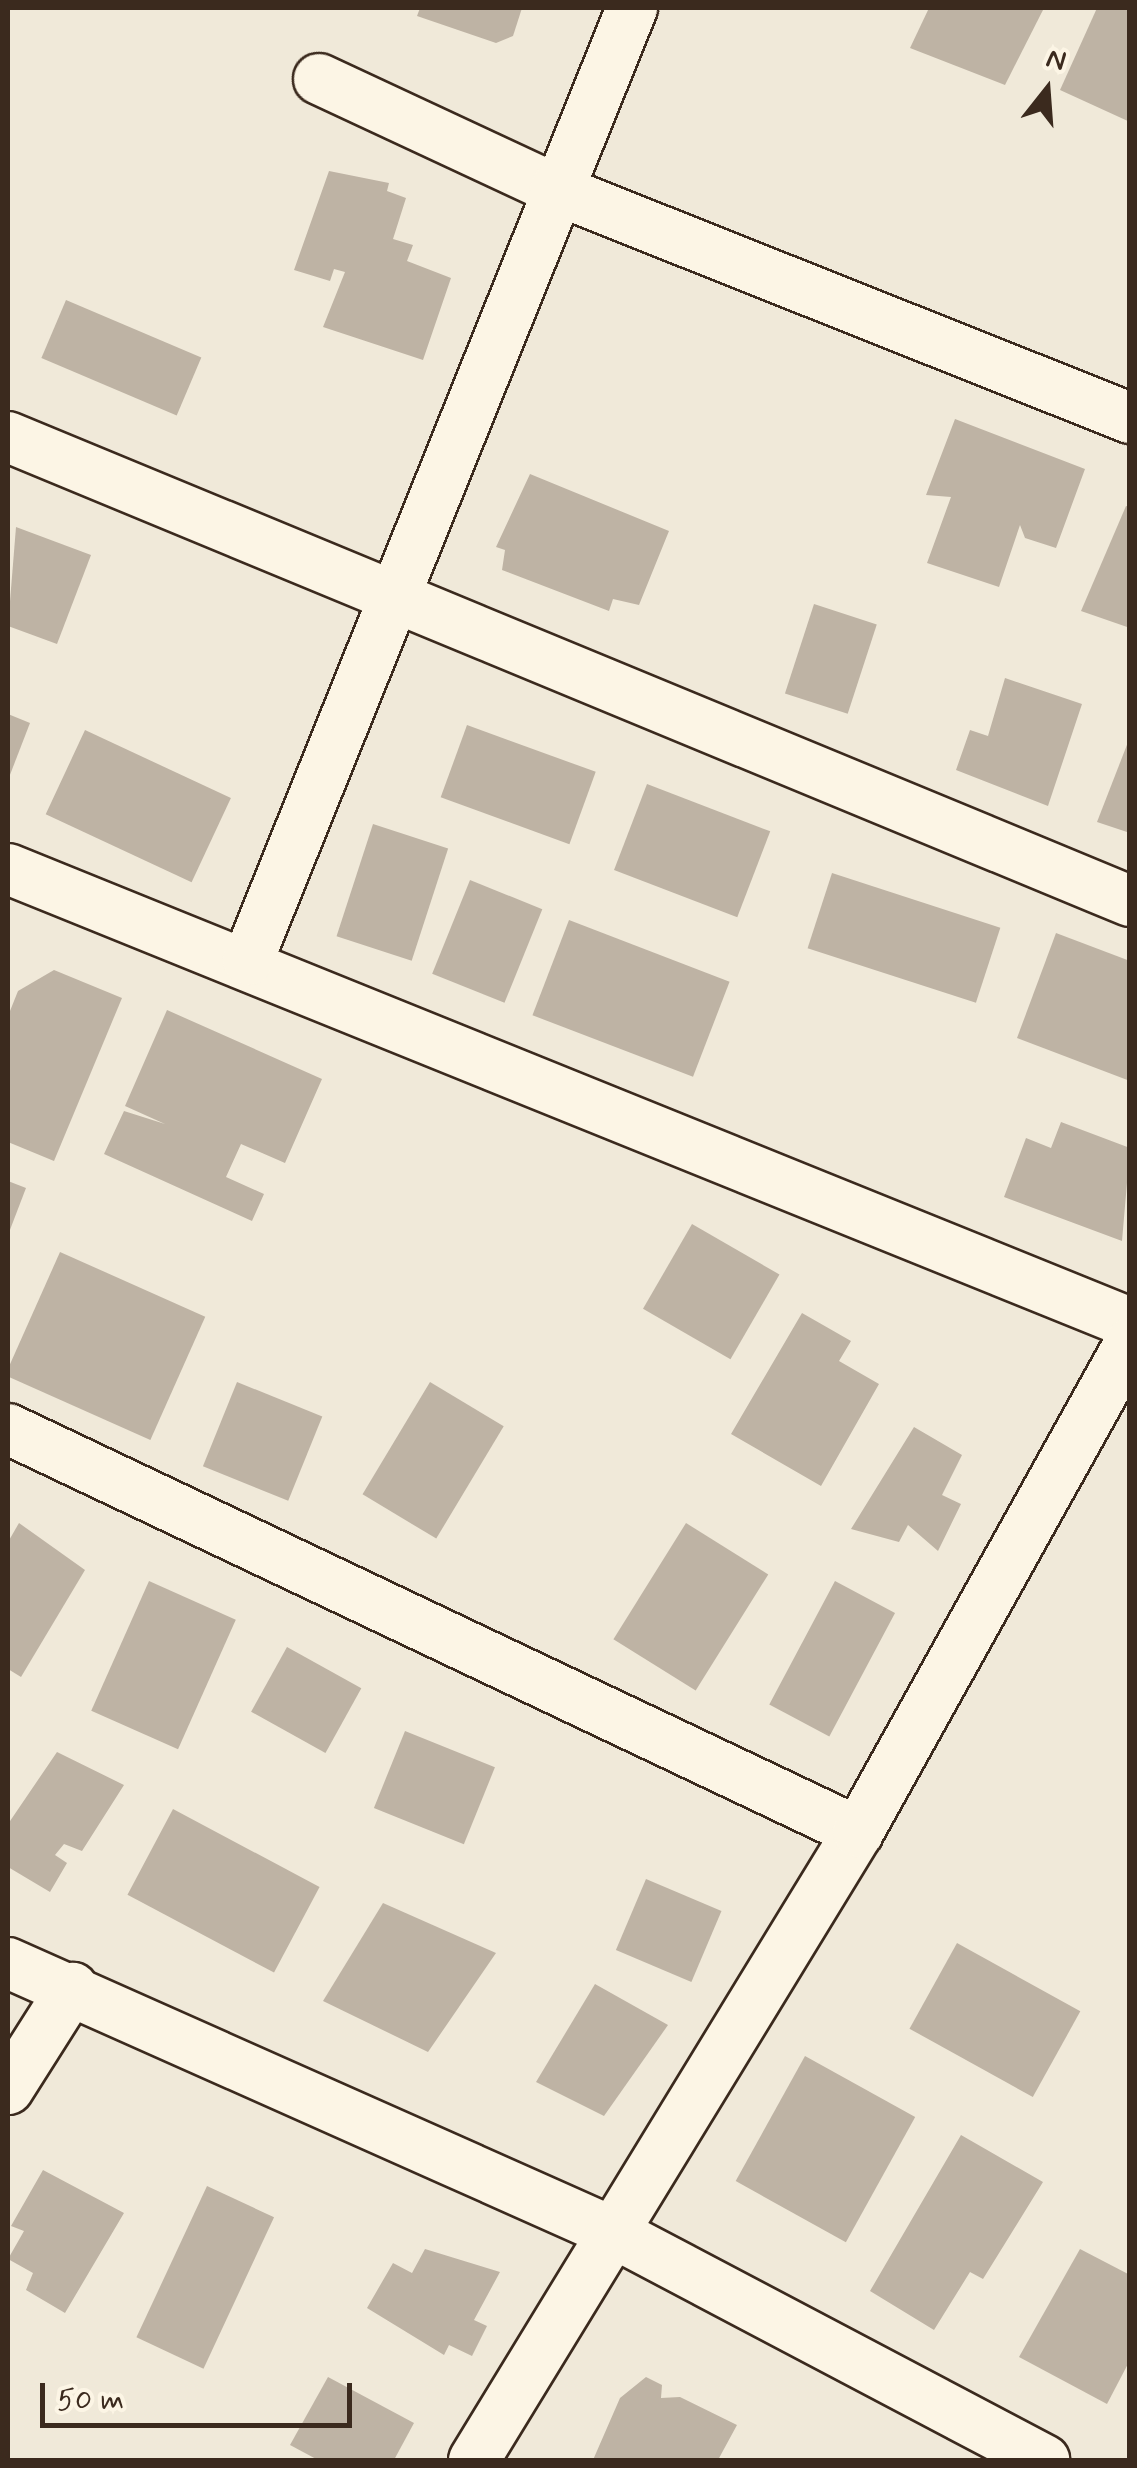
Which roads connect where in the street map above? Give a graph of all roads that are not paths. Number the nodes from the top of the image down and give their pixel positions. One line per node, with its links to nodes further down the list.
1 (632, 8): 3 (street)
2 (319, 79): 3 (street)
3 (555, 190): 4 (street); 6 (street)
4 (1130, 418)
5 (8, 437): 6 (street)
6 (390, 601): 8 (street); 9 (street)
7 (8, 868): 9 (street)
8 (1130, 901)
9 (248, 960): 10 (street)
10 (1130, 1323)
11 (1130, 1343): 13 (street)
12 (8, 1429): 13 (street)
13 (858, 1832): 17 (street)
14 (8, 1963): 15 (street)
15 (72, 1988): 16 (street); 17 (street)
16 (8, 2090)
17 (610, 2231): 18 (street); 19 (street)
18 (474, 2460)
19 (1044, 2460)

